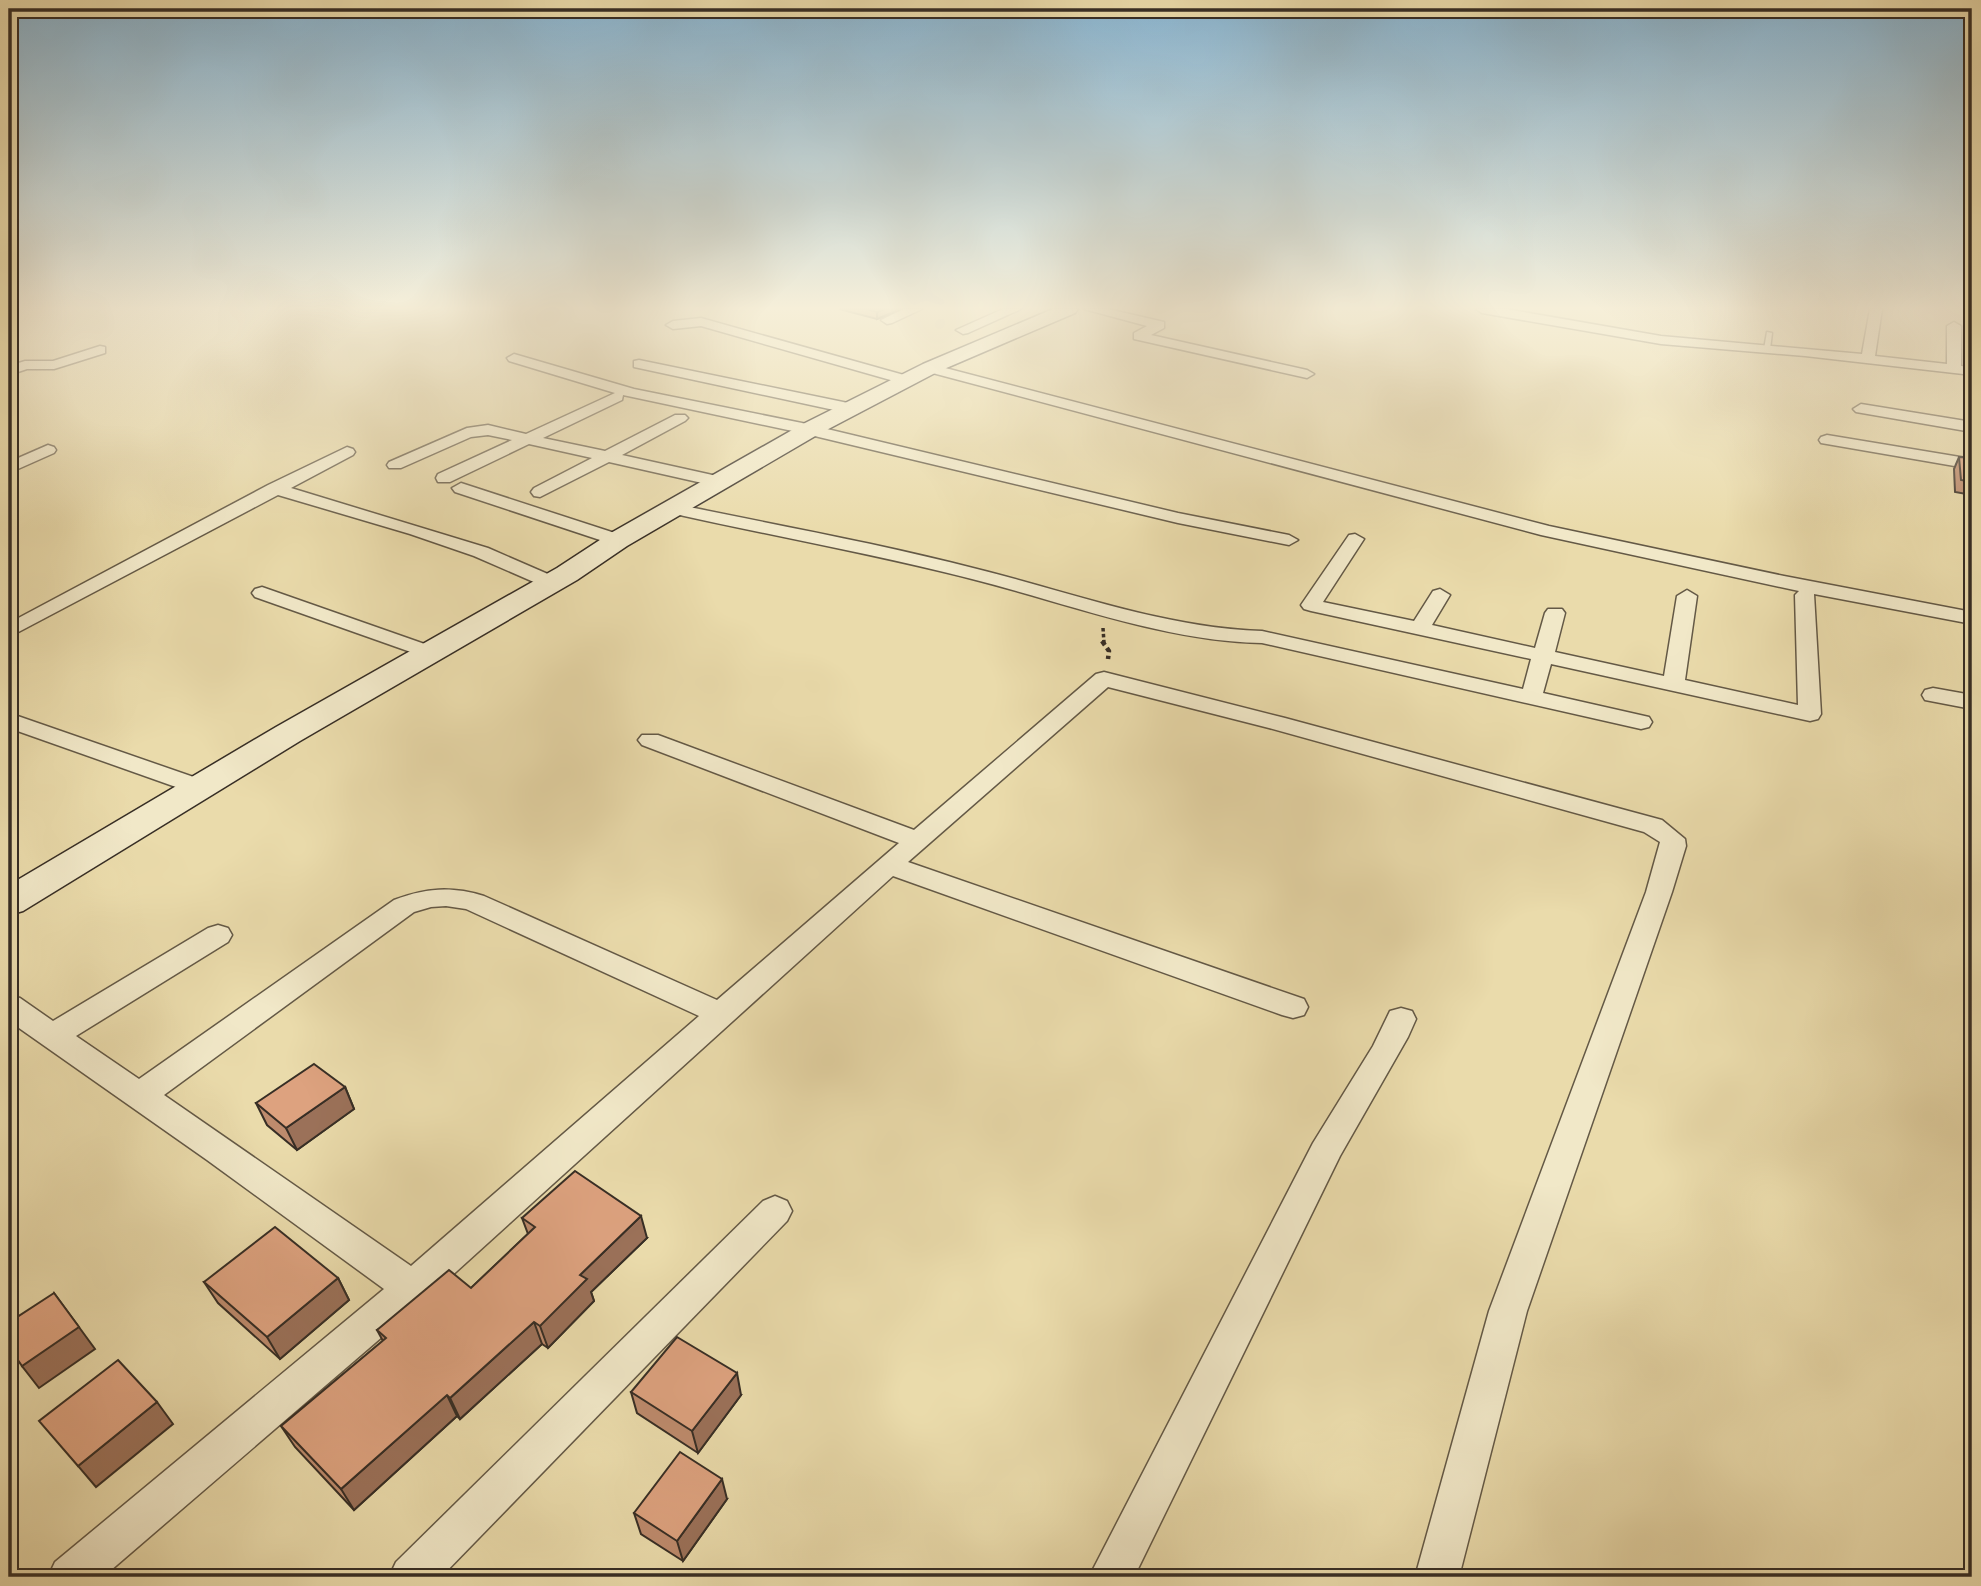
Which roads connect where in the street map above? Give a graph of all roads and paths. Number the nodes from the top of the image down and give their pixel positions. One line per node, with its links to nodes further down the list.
1 (598, 383): 10 (street)
2 (726, 383): 6 (street)
3 (884, 383): 6 (street)
4 (987, 383): 34 (street)
5 (617, 397): 11 (street)
6 (837, 406): 10 (street)
7 (1861, 410): 9 (street)
8 (680, 418): 15 (street)
9 (1972, 426)
10 (808, 430): 20 (street); 27 (street)
11 (529, 439): 15 (street); 17 (street); 19 (street)
12 (1827, 440): 16 (street)
13 (48, 450): 18 (street)
14 (347, 452): 22 (street)
15 (608, 457): 20 (street); 23 (street)
16 (1972, 464)
17 (396, 465)
18 (9, 468)
19 (444, 478)
20 (720, 482): 24 (street)
21 (461, 488): 26 (street)
22 (274, 489): 28 (street); 36 (street)
23 (540, 492)
24 (685, 510): 26 (street); 41 (street)
25 (1355, 539): 35 (street)
26 (618, 540): 28 (street)
27 (1289, 540)
28 (550, 582): 37 (street)
29 (262, 593): 37 (street)
30 (1440, 595): 35 (street)
31 (1687, 596): 39 (street)
32 (1805, 596): 39 (street)
33 (1555, 614): 38 (street)
34 (1972, 618)
35 (1420, 629): 38 (street)
36 (9, 631)
37 (419, 649): 46 (street)
38 (1543, 656): 39 (street); 41 (street)
39 (1674, 684)
40 (1933, 695): 42 (street)
41 (1531, 698): 44 (street)
42 (1972, 702)
43 (10, 722): 46 (street)
44 (1641, 722)
45 (650, 740): 47 (street)
46 (199, 787): 49 (street)
47 (916, 840): 48 (street); 62 (street)
48 (889, 865): 52 (street); 53 (street)
49 (9, 902)
50 (218, 935): 55 (street)
51 (9, 1006): 55 (street)
52 (1293, 1007)
53 (721, 1014): 56 (street); 58 (street)
54 (1401, 1019): 61 (street)
55 (52, 1036): 56 (street)
56 (139, 1096): 58 (street)
57 (775, 1211): 60 (street)
58 (412, 1288): 59 (street)
59 (70, 1577)
60 (411, 1577)
61 (1111, 1577)
62 (1437, 1577)

